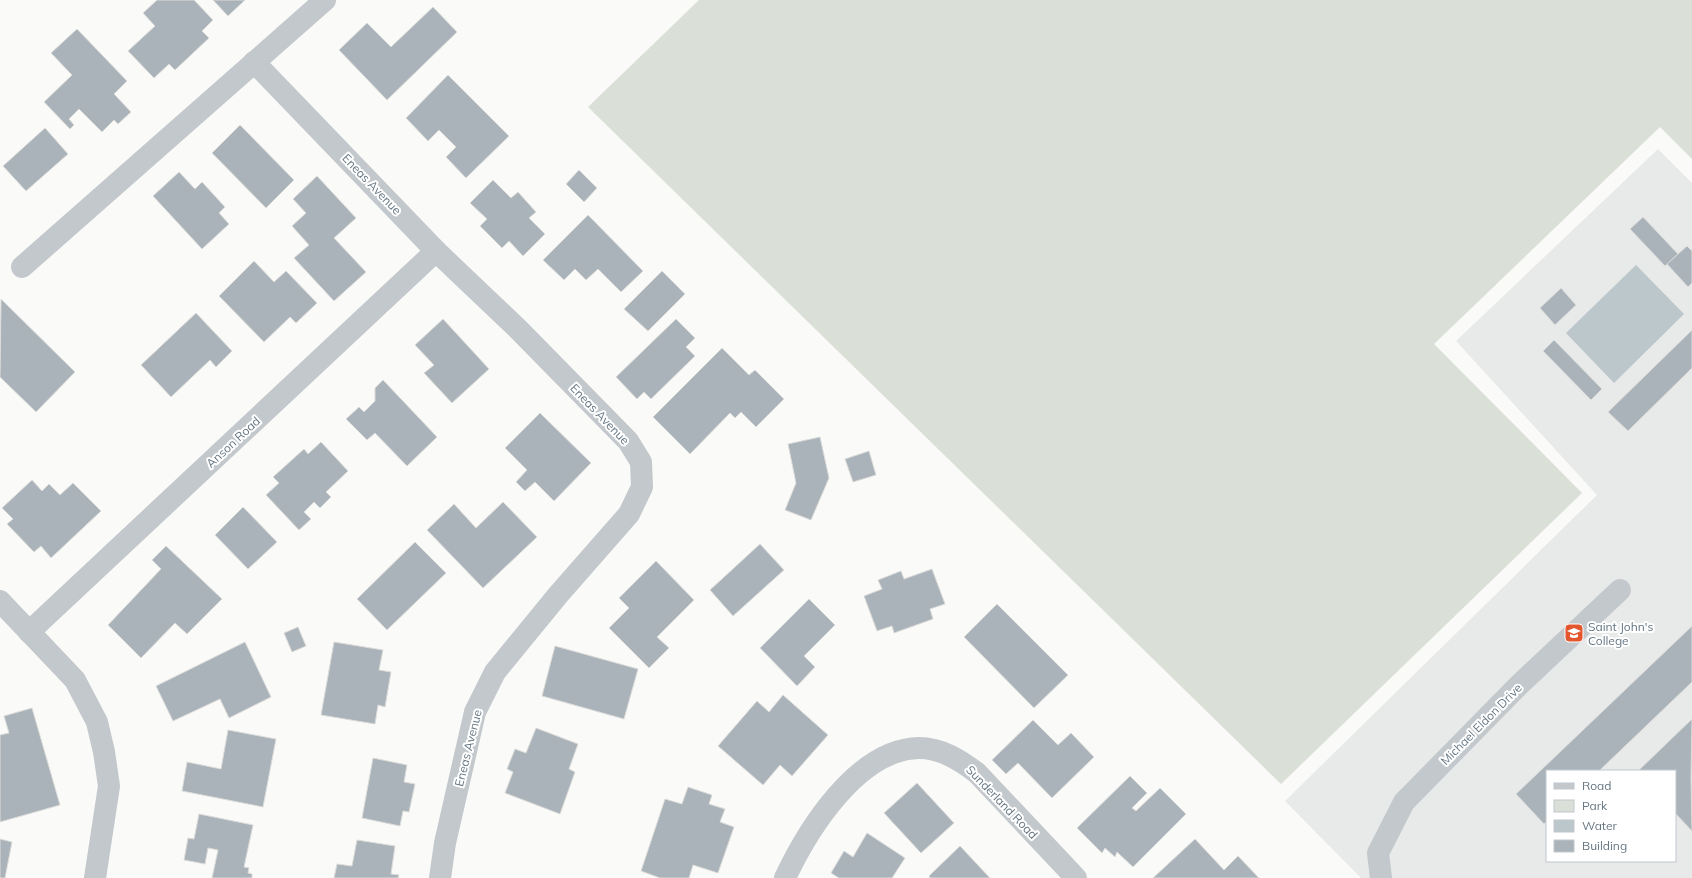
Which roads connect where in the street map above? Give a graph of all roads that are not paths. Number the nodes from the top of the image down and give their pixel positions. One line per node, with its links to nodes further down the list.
1 (325, 0): 2 (street)
2 (254, 62): 3 (street, Eneas Avenue); 4 (street)
3 (436, 250): 7 (street, Anson Road); 9 (street, Eneas Avenue)
4 (22, 267)
5 (1620, 590): 12 (street, Michael Eldon Drive)
6 (0, 602): 7 (street)
7 (29, 632): 8 (street)
8 (95, 878)
9 (440, 878)
10 (785, 878): 11 (street, Sunderland Road)
11 (1076, 878)
12 (1381, 878)

